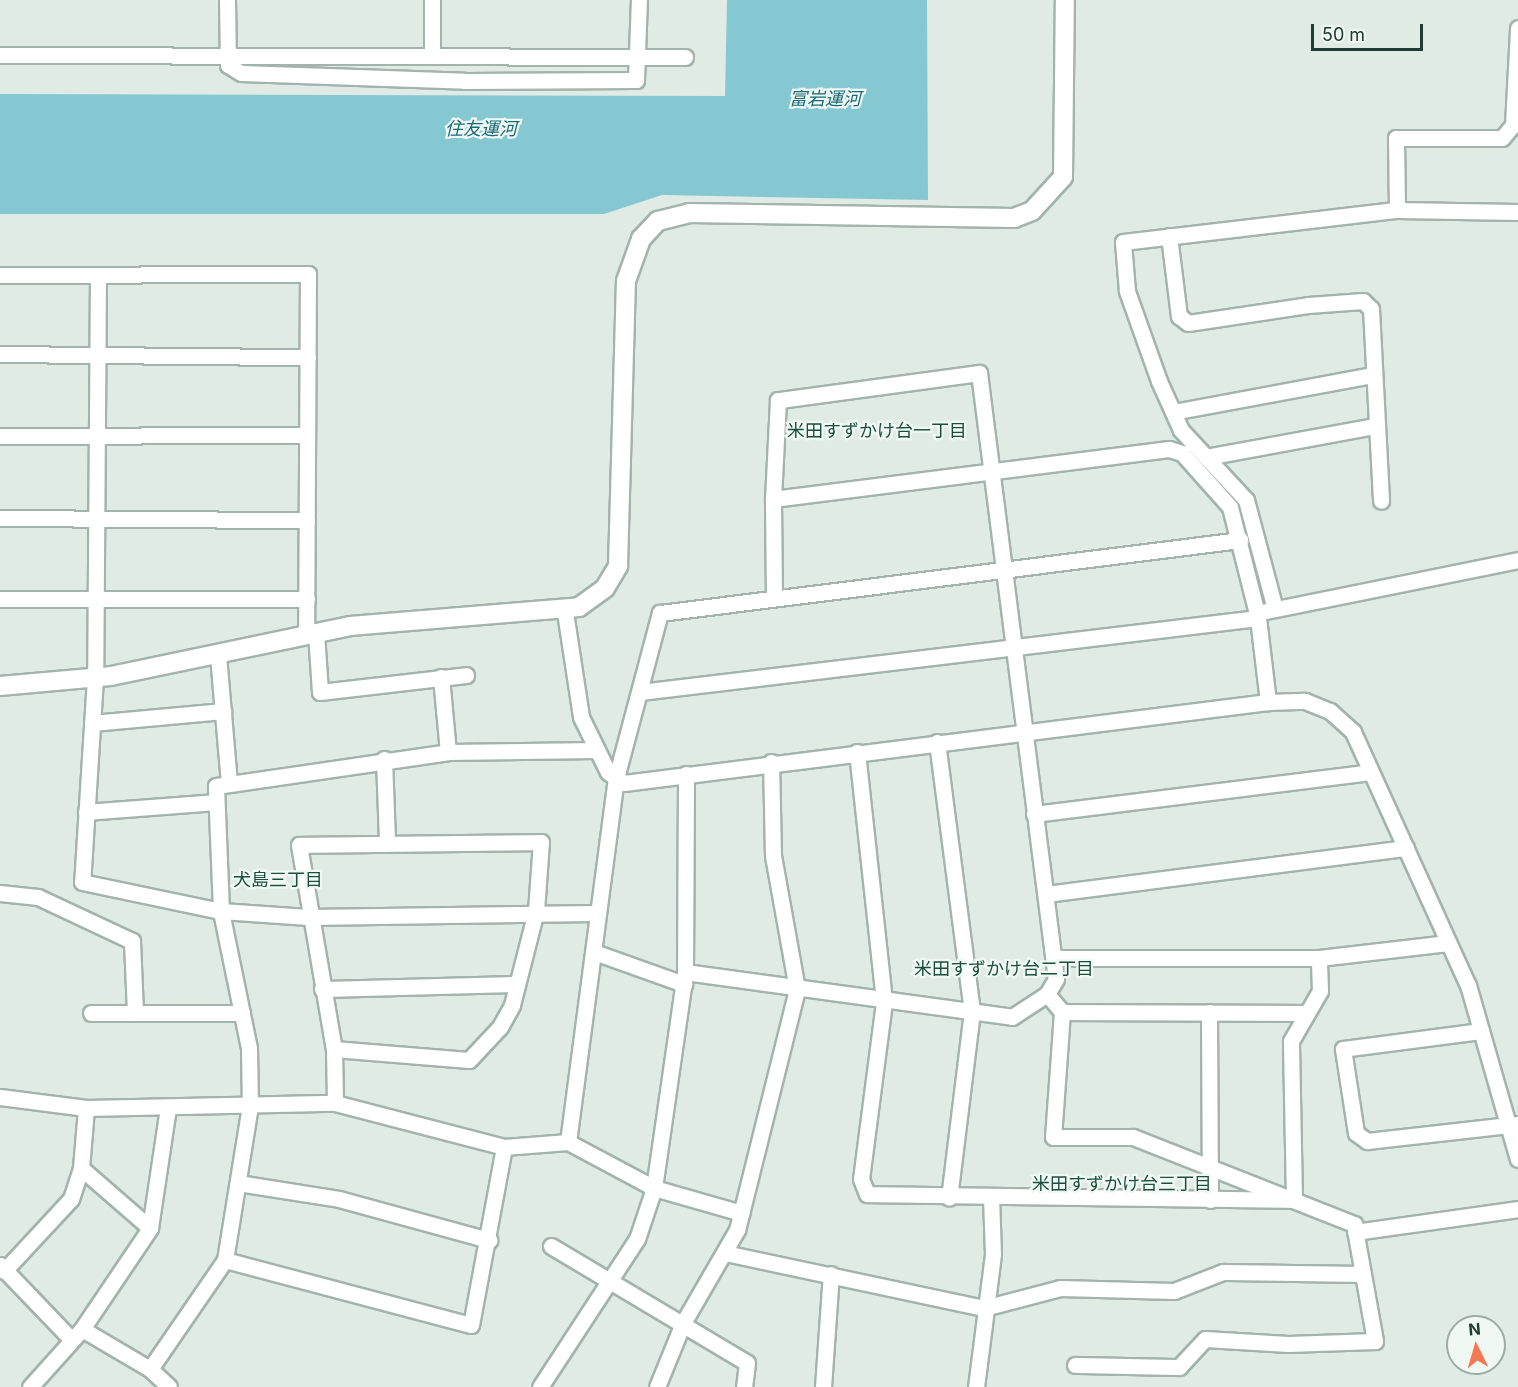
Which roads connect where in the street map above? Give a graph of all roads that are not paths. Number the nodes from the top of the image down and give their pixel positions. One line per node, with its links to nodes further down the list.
1 (227, 0): 7 (street)
2 (432, 0): 8 (street)
3 (639, 0): 9 (street)
4 (1065, 0): 40 (street)
5 (1518, 28): 11 (street)
6 (0, 55): 7 (street)
7 (227, 55): 8 (street); 9 (street)
8 (432, 55): 9 (street)
9 (638, 57): 10 (street)
10 (685, 57)
11 (1397, 210): 12 (street); 13 (street)
12 (1518, 212)
13 (1169, 236): 19 (street); 20 (street)
14 (98, 275): 15 (street); 17 (street); 18 (street)
15 (0, 276)
16 (0, 354): 17 (street)
17 (98, 355): 18 (street); 24 (street)
18 (308, 357): 22 (street)
19 (1372, 375): 20 (street); 21 (street)
20 (1173, 412): 25 (street)
21 (1376, 426): 25 (street); 28 (street)
22 (307, 435): 24 (street); 31 (street)
23 (0, 436): 24 (street)
24 (97, 436): 30 (street)
25 (1206, 457): 39 (street)
26 (991, 471): 27 (street); 27 (street); 32 (street); 34 (street)
27 (773, 499): 35 (street)
28 (1381, 501)
29 (0, 518): 30 (street)
30 (96, 518): 31 (street); 37 (street)
31 (307, 520): 38 (street)
32 (1240, 540): 34 (street); 41 (street)
33 (1518, 560): 39 (street)
34 (1003, 569): 35 (street); 43 (street)
35 (774, 598): 49 (street)
36 (0, 599): 37 (street)
37 (95, 599): 38 (street); 47 (street)
38 (306, 599): 42 (street)
39 (1275, 609): 41 (street)
40 (565, 612): 42 (street); 55 (street)
41 (1257, 616): 43 (street); 50 (street)
42 (311, 634): 44 (street); 46 (street)
43 (1014, 648): 49 (street); 53 (street)
44 (218, 655): 47 (street); 51 (street)
45 (466, 675): 46 (street)
46 (441, 677): 56 (street)
47 (94, 678): 48 (street); 52 (street)
48 (0, 686)
49 (639, 692): 62 (street)
50 (1268, 702): 53 (street); 60 (street)
51 (223, 711): 52 (street); 63 (street)
52 (92, 723): 65 (street)
53 (1022, 732): 54 (street); 66 (street)
54 (937, 742): 57 (street); 85 (street)
55 (597, 750): 56 (street); 62 (street)
56 (448, 752): 58 (street)
57 (858, 752): 59 (street); 84 (street)
58 (384, 759): 63 (street); 67 (street)
59 (771, 762): 61 (street); 82 (street)
60 (1370, 772): 66 (street); 68 (street)
61 (686, 774): 62 (street); 79 (street)
62 (616, 778): 73 (street)
63 (230, 783): 64 (street)
64 (216, 802): 65 (street); 71 (street)
65 (86, 812): 71 (street)
66 (1034, 814): 70 (street)
67 (387, 840): 72 (street); 74 (street)
68 (1406, 848): 70 (street); 75 (street)
69 (0, 893): 89 (street)
70 (1046, 894): 77 (street)
71 (221, 911): 74 (street); 90 (street)
72 (536, 911): 73 (street); 74 (street); 80 (street)
73 (594, 913): 76 (street)
74 (308, 917): 81 (street)
75 (1448, 943): 78 (street); 92 (street)
76 (594, 952): 79 (street); 100 (street)
77 (1055, 958): 78 (street); 83 (street)
78 (1319, 958): 91 (street)
79 (685, 978): 82 (street); 106 (street)
80 (517, 984): 81 (street); 93 (street)
81 (322, 989): 93 (street)
82 (798, 989): 84 (street); 112 (street)
83 (1047, 994): 85 (street); 87 (street)
84 (884, 1002): 85 (street); 107 (street)
85 (972, 1011): 107 (street)
86 (1209, 1011): 87 (street); 91 (street); 103 (street)
87 (1062, 1012): 103 (street)
88 (91, 1013): 89 (street)
89 (135, 1013): 90 (street)
90 (242, 1013): 96 (street)
91 (1307, 1013): 110 (street)
92 (1481, 1031): 99 (street); 99 (street)
93 (334, 1049): 95 (street)
94 (0, 1096): 97 (street)
95 (335, 1103): 96 (street); 101 (street)
96 (250, 1106): 98 (street); 105 (street)
97 (86, 1107): 98 (street); 104 (street)
98 (168, 1107): 113 (street)
99 (1513, 1125): 102 (street)
100 (568, 1142): 101 (street); 106 (street)
101 (504, 1147): 115 (street)
102 (1518, 1159)
103 (1211, 1166): 109 (street); 110 (street)
104 (81, 1168): 113 (street); 119 (street)
105 (238, 1183): 115 (street); 118 (street)
106 (654, 1188): 112 (street); 122 (street)
107 (949, 1198): 108 (street)
108 (991, 1198): 109 (street); 123 (street)
109 (1210, 1200): 110 (street)
110 (1294, 1200): 114 (street)
111 (1518, 1209): 114 (street)
112 (742, 1213): 117 (street)
113 (150, 1228): 125 (street)
114 (1355, 1232): 121 (street)
115 (489, 1240): 118 (street)
116 (551, 1246): 122 (street)
117 (725, 1253): 120 (street); 124 (street)
118 (225, 1260): 127 (street)
119 (2, 1268): 125 (street)
120 (831, 1274): 123 (street); 133 (street)
121 (1363, 1274): 123 (street); 126 (street)
122 (607, 1278): 124 (street); 130 (street)
123 (984, 1308): 134 (street)
124 (683, 1323): 131 (street); 132 (street)
125 (77, 1334): 127 (street); 128 (street)
126 (1075, 1365)
127 (150, 1369): 129 (street)
128 (30, 1387)
129 (169, 1387)
130 (540, 1387)
131 (657, 1387)
132 (744, 1387)
133 (824, 1387)
134 (976, 1387)

